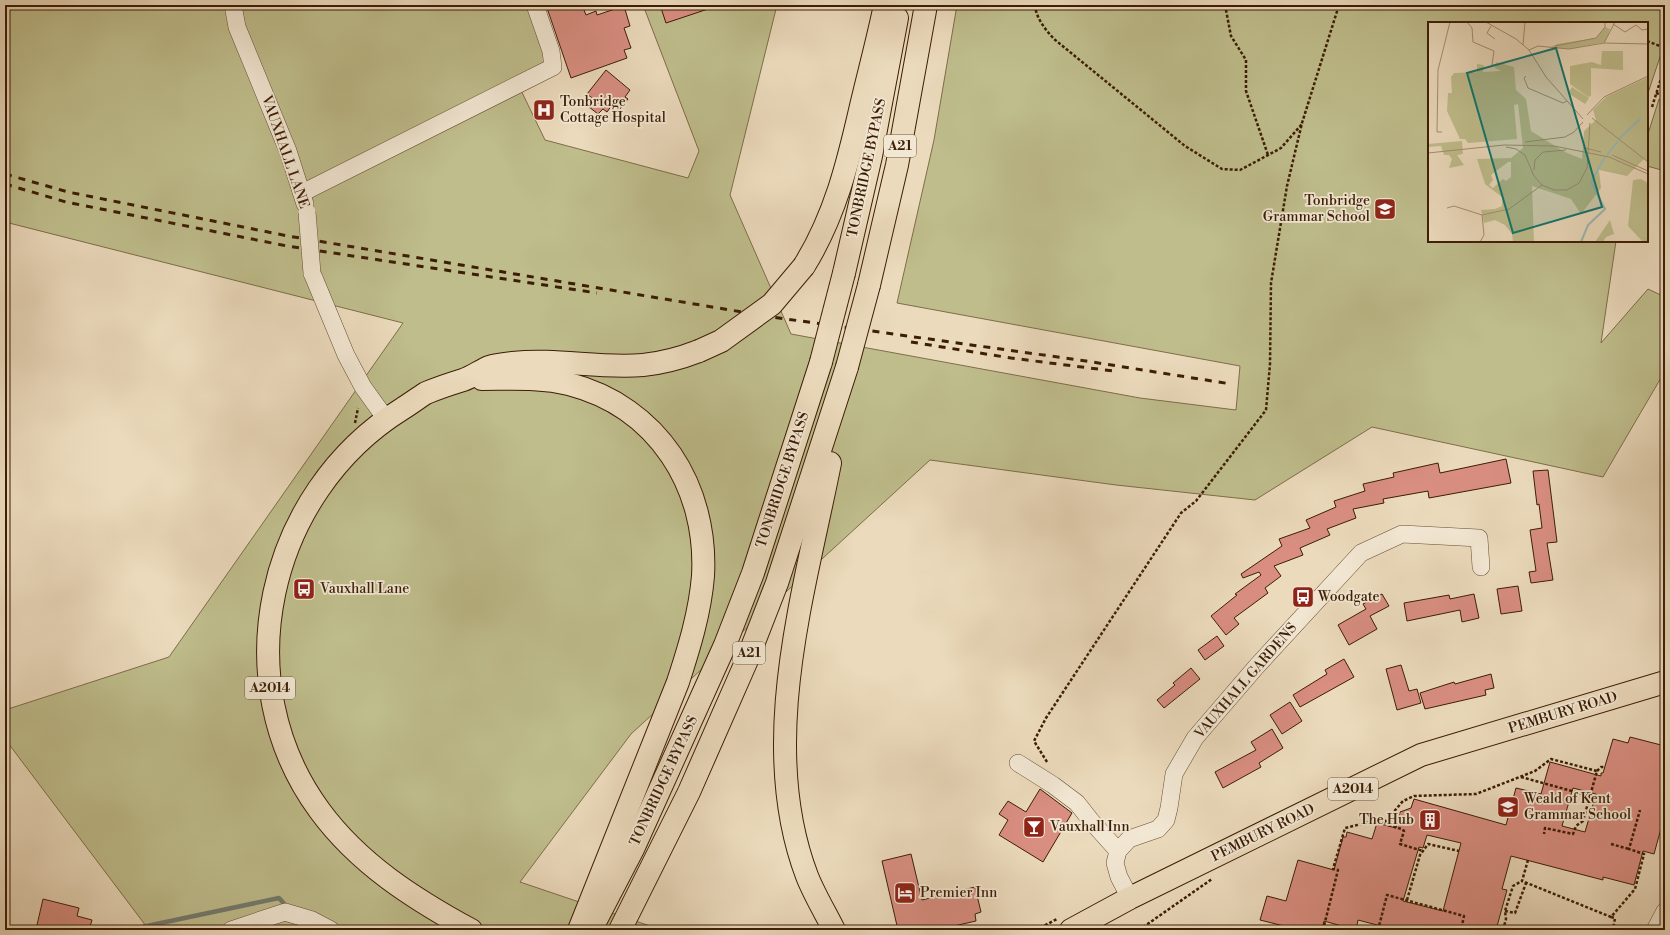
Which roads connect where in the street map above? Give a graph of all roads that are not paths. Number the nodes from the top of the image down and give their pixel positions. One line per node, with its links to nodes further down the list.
1 (233, 5): 6 (street, VAUXHALL LANE)
2 (535, 5): 6 (street)
3 (885, 5): 8 (main road, bridge)
4 (899, 5): 16 (main road, TONBRIDGE BYPASS / A21, bridge)
5 (926, 5): 7 (main road, TONBRIDGE BYPASS / A21, bridge)
6 (302, 193): 9 (street, VAUXHALL LANE, bridge)
7 (847, 371): 18 (main road, TONBRIDGE BYPASS / A21); 23 (main road)
8 (465, 379): 9 (main road); 16 (main road)
9 (386, 419): 17 (main road, A2014)
10 (1481, 567): 13 (street, VAUXHALL GARDENS)
11 (1665, 682): 14 (main road, PEMBURY ROAD / A2014)
12 (1018, 763): 13 (street)
13 (1118, 850): 14 (street)
14 (1130, 898): 24 (main road, PEMBURY ROAD / A2014)
15 (1665, 911): 25 (street)
16 (592, 918): 22 (main road)
17 (448, 925): 21 (main road, A2014)
18 (621, 929)
19 (231, 930): 20 (street)
20 (331, 930)
21 (471, 930)
22 (579, 930)
23 (834, 930)
24 (1071, 930)
25 (1655, 930)

